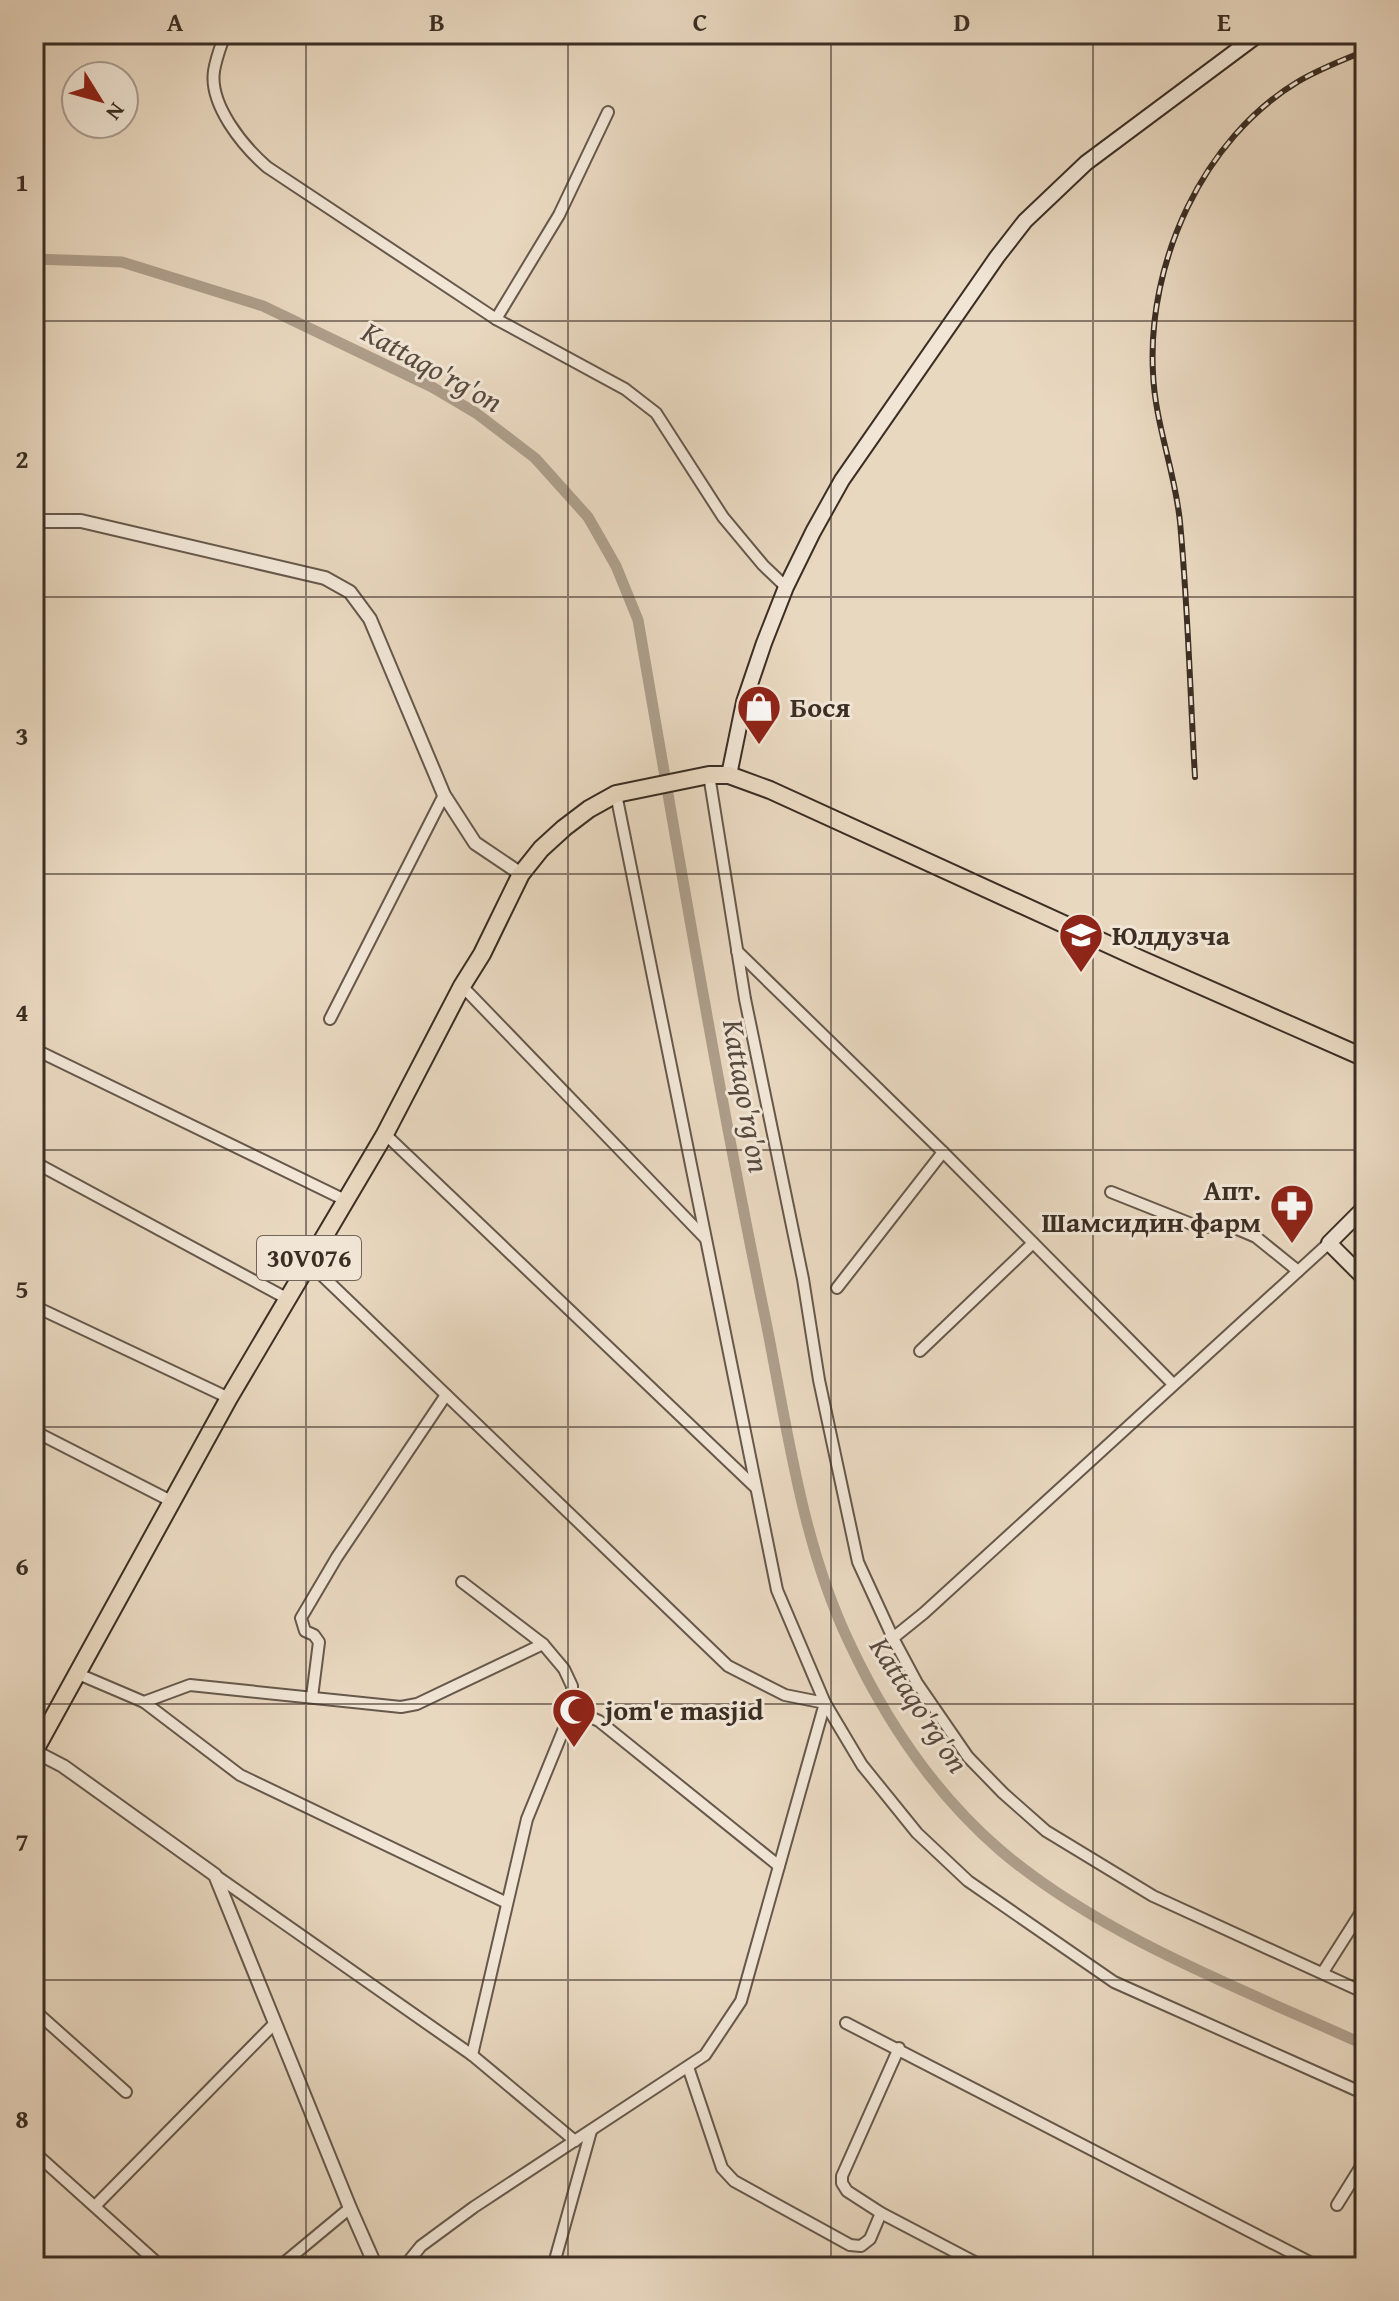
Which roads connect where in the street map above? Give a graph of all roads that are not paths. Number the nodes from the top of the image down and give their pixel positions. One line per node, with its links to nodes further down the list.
1 (225, 34): 4 (street)
2 (1259, 34): 6 (main road)
3 (608, 112): 4 (street)
4 (496, 319): 6 (street)
5 (34, 521): 10 (street)
6 (786, 587): 8 (main road)
7 (709, 775): 8 (main road, 30V076); 9 (main road, 30V076); 12 (street)
8 (729, 775): 16 (main road)
9 (616, 794): 11 (main road, 30V076); 23 (street)
10 (444, 795): 11 (street); 14 (street)
11 (521, 874): 13 (main road, 30V076)
12 (737, 951): 18 (street); 40 (street)
13 (462, 986): 17 (main road, 30V076); 23 (street)
14 (330, 1019)
15 (34, 1049): 21 (street)
16 (1365, 1058)
17 (385, 1134): 21 (main road, 30V076); 37 (street)
18 (943, 1152): 24 (street); 29 (street)
19 (34, 1162): 30 (street)
20 (1111, 1192): 27 (street)
21 (345, 1200): 26 (main road, 30V076)
22 (1365, 1207): 25 (main road)
23 (707, 1239): 37 (street)
24 (1033, 1243): 32 (street); 33 (street)
25 (1329, 1243): 27 (street); 28 (main road)
26 (307, 1261): 30 (main road, 30V076); 34 (street)
27 (1298, 1271): 33 (street)
28 (1365, 1279)
29 (837, 1288)
30 (286, 1298): 35 (main road, 30V076)
31 (34, 1306): 35 (street)
32 (920, 1351)
33 (1173, 1384): 40 (street)
34 (446, 1395): 43 (street); 45 (street)
35 (229, 1398): 38 (main road, 30V076)
36 (34, 1431): 38 (street)
37 (756, 1488): 45 (street)
38 (171, 1501): 42 (main road, 30V076)
39 (462, 1582): 41 (street)
40 (893, 1638): 52 (street)
41 (543, 1644): 43 (street); 46 (street)
42 (76, 1673): 44 (street); 47 (main road, 30V076)
43 (312, 1697): 44 (street)
44 (144, 1702): 50 (street)
45 (825, 1703): 48 (street); 61 (street)
46 (572, 1709): 48 (street); 50 (street)
47 (34, 1751): 49 (street)
48 (779, 1866): 59 (street)
49 (215, 1875): 55 (street); 58 (street)
50 (505, 1902): 58 (street)
51 (1365, 1906): 52 (street)
52 (1323, 1972): 53 (street)
53 (1365, 1993)
54 (34, 2010): 60 (street)
55 (275, 2023): 66 (street); 68 (street)
56 (846, 2023): 57 (street)
57 (899, 2048): 69 (street); 76 (street)
58 (472, 2055): 63 (street)
59 (688, 2067): 62 (street); 69 (street)
60 (126, 2092)
61 (1365, 2094)
62 (591, 2131): 63 (street); 74 (street)
63 (575, 2141): 73 (street)
64 (34, 2152): 66 (street)
65 (1365, 2160): 67 (street)
66 (96, 2205): 70 (street)
67 (1337, 2205)
68 (350, 2208): 71 (street); 72 (street)
69 (881, 2213): 75 (street)
70 (154, 2260)
71 (279, 2267)
72 (376, 2267)
73 (404, 2267)
74 (553, 2267)
75 (984, 2267)
76 (1319, 2267)

